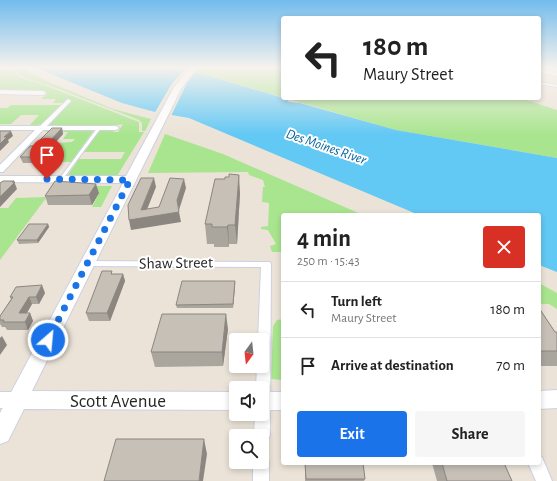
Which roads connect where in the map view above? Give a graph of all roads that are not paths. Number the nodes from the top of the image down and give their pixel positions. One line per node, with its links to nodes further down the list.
1 (176, 89): 12 (main road)
2 (0, 92): 3 (street)
3 (43, 93)
4 (68, 101): 6 (street)
5 (0, 128): 6 (street)
6 (42, 128): 7 (street); 9 (street)
7 (99, 128): 8 (street); 11 (lane)
8 (116, 128)
9 (0, 170)
10 (0, 179): 11 (main road)
11 (61, 179): 12 (main road)
12 (130, 180): 13 (main road)
13 (86, 264): 14 (street, Shaw Street); 16 (main road)
14 (263, 381)
15 (557, 399): 17 (main road)
16 (8, 400): 18 (main road, Scott Avenue); 21 (main road)
17 (541, 400)
18 (229, 401)
19 (269, 401): 20 (main road)
20 (281, 401)
21 (0, 434)
22 (537, 465): 25 (street)
23 (261, 469): 24 (street)
24 (260, 481)
25 (544, 481)

